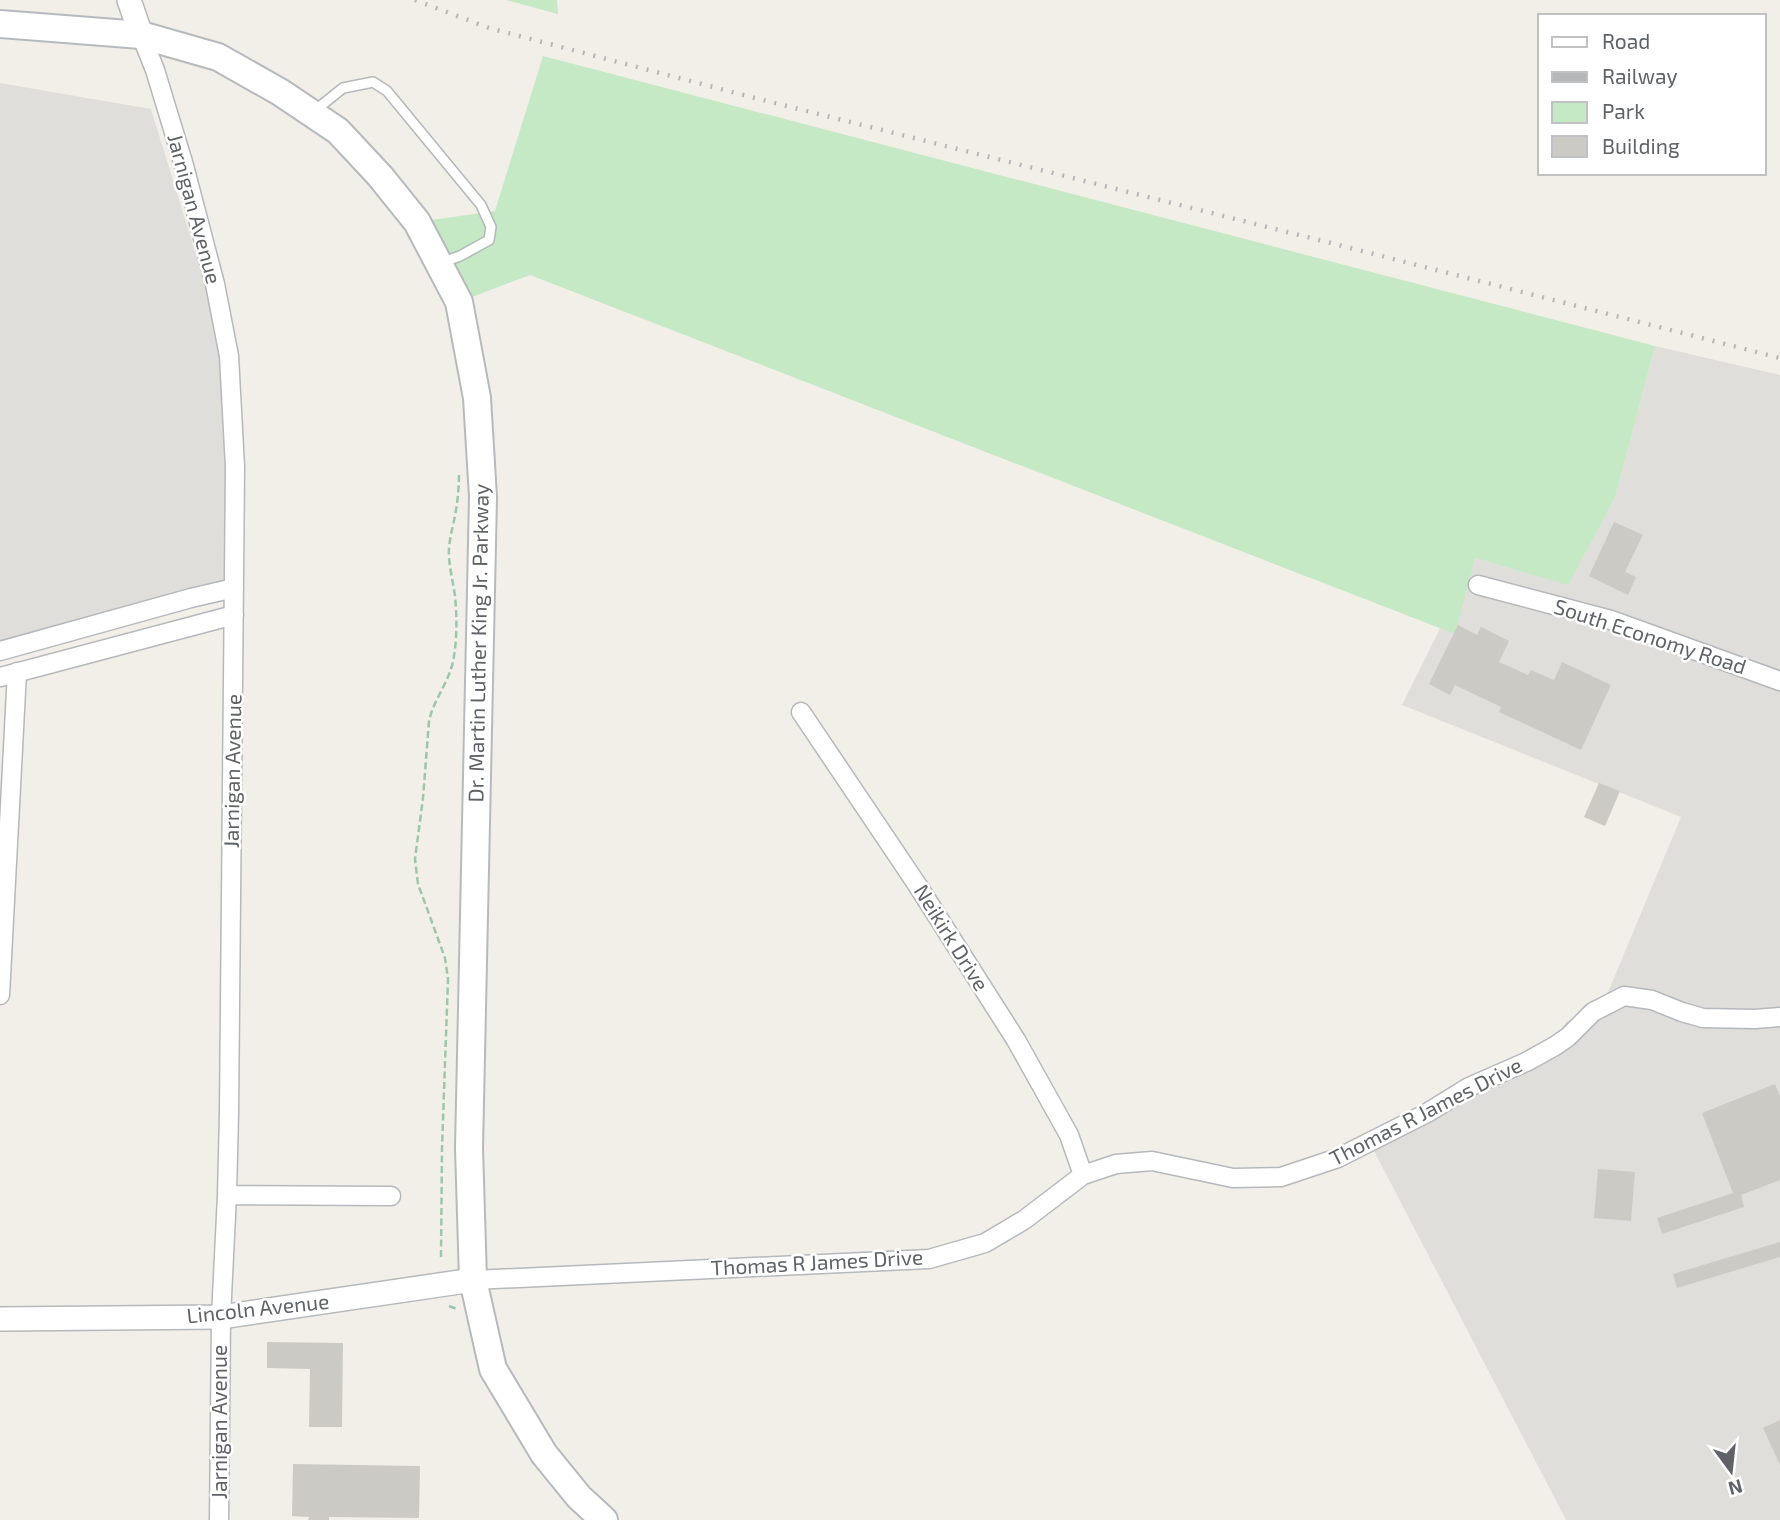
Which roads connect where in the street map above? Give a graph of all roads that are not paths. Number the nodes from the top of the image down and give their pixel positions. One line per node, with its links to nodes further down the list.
1 (129, 0): 3 (street)
2 (0, 24): 3 (main road, Dr. Martin Luther King Jr. Parkway)
3 (141, 35): 4 (main road, Dr. Martin Luther King Jr. Parkway); 7 (street, Jarnigan Avenue)
4 (312, 113): 5 (main road, Dr. Martin Luther King Jr. Parkway); 5 (lane)
5 (440, 264): 18 (main road, Dr. Martin Luther King Jr. Parkway)
6 (1478, 585): 11 (street, South Economy Road)
7 (233, 588): 8 (street, Jarnigan Avenue); 9 (street)
8 (234, 615): 10 (street); 16 (street, Jarnigan Avenue)
9 (0, 651)
10 (8, 674): 13 (street)
11 (1780, 681)
12 (801, 712): 15 (street, Neikirk Drive)
13 (0, 995)
14 (1780, 1017): 15 (street, Thomas R James Drive)
15 (1083, 1175): 18 (street, Thomas R James Drive)
16 (227, 1195): 17 (street); 19 (street, Jarnigan Avenue)
17 (391, 1196)
18 (473, 1280): 19 (street, Lincoln Avenue); 22 (main road, Dr. Martin Luther King Jr. Parkway)
19 (221, 1317): 20 (street, Lincoln Avenue); 21 (street, Jarnigan Avenue)
20 (0, 1319)
21 (219, 1520)
22 (604, 1520)

